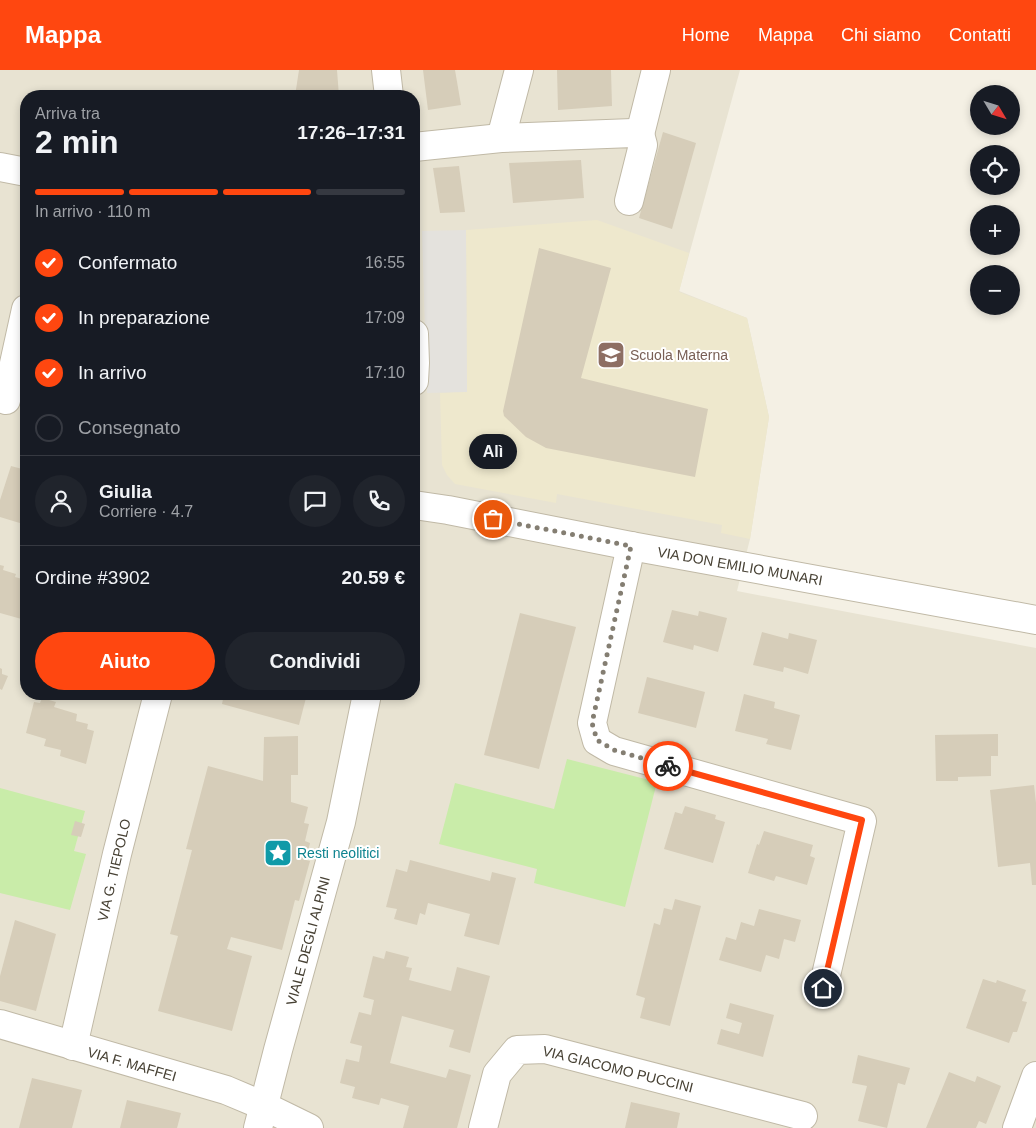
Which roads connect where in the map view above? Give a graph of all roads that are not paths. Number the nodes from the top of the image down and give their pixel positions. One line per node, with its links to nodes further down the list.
1 (386, 70): 4 (street)
2 (519, 70): 6 (street)
3 (656, 70): 5 (street)
4 (388, 90)
5 (640, 134): 6 (street); 10 (street)
6 (501, 138): 7 (street)
7 (420, 146)
8 (0, 167): 9 (street)
9 (20, 171)
10 (629, 201)
11 (20, 346): 12 (street)
12 (11, 401)
13 (420, 507): 14 (street, VIA DON EMILIO MUNARI)
14 (631, 546): 15 (street, VIA DON EMILIO MUNARI); 18 (street)
15 (1036, 620)
16 (156, 700): 20 (street, VIA G. TIEPOLO)
17 (365, 700): 23 (street, VIALE DEGLI ALPINI)
18 (823, 988)
19 (0, 1024): 20 (street, VIA F. MAFFEI)
20 (73, 1046): 23 (street, VIA F. MAFFEI)
21 (1036, 1076): 26 (street)
22 (803, 1116): 25 (street, VIA GIACOMO PUCCINI)
23 (261, 1117): 24 (street, VIA F. MAFFEI)
24 (309, 1128)
25 (483, 1128)
26 (1017, 1128)

